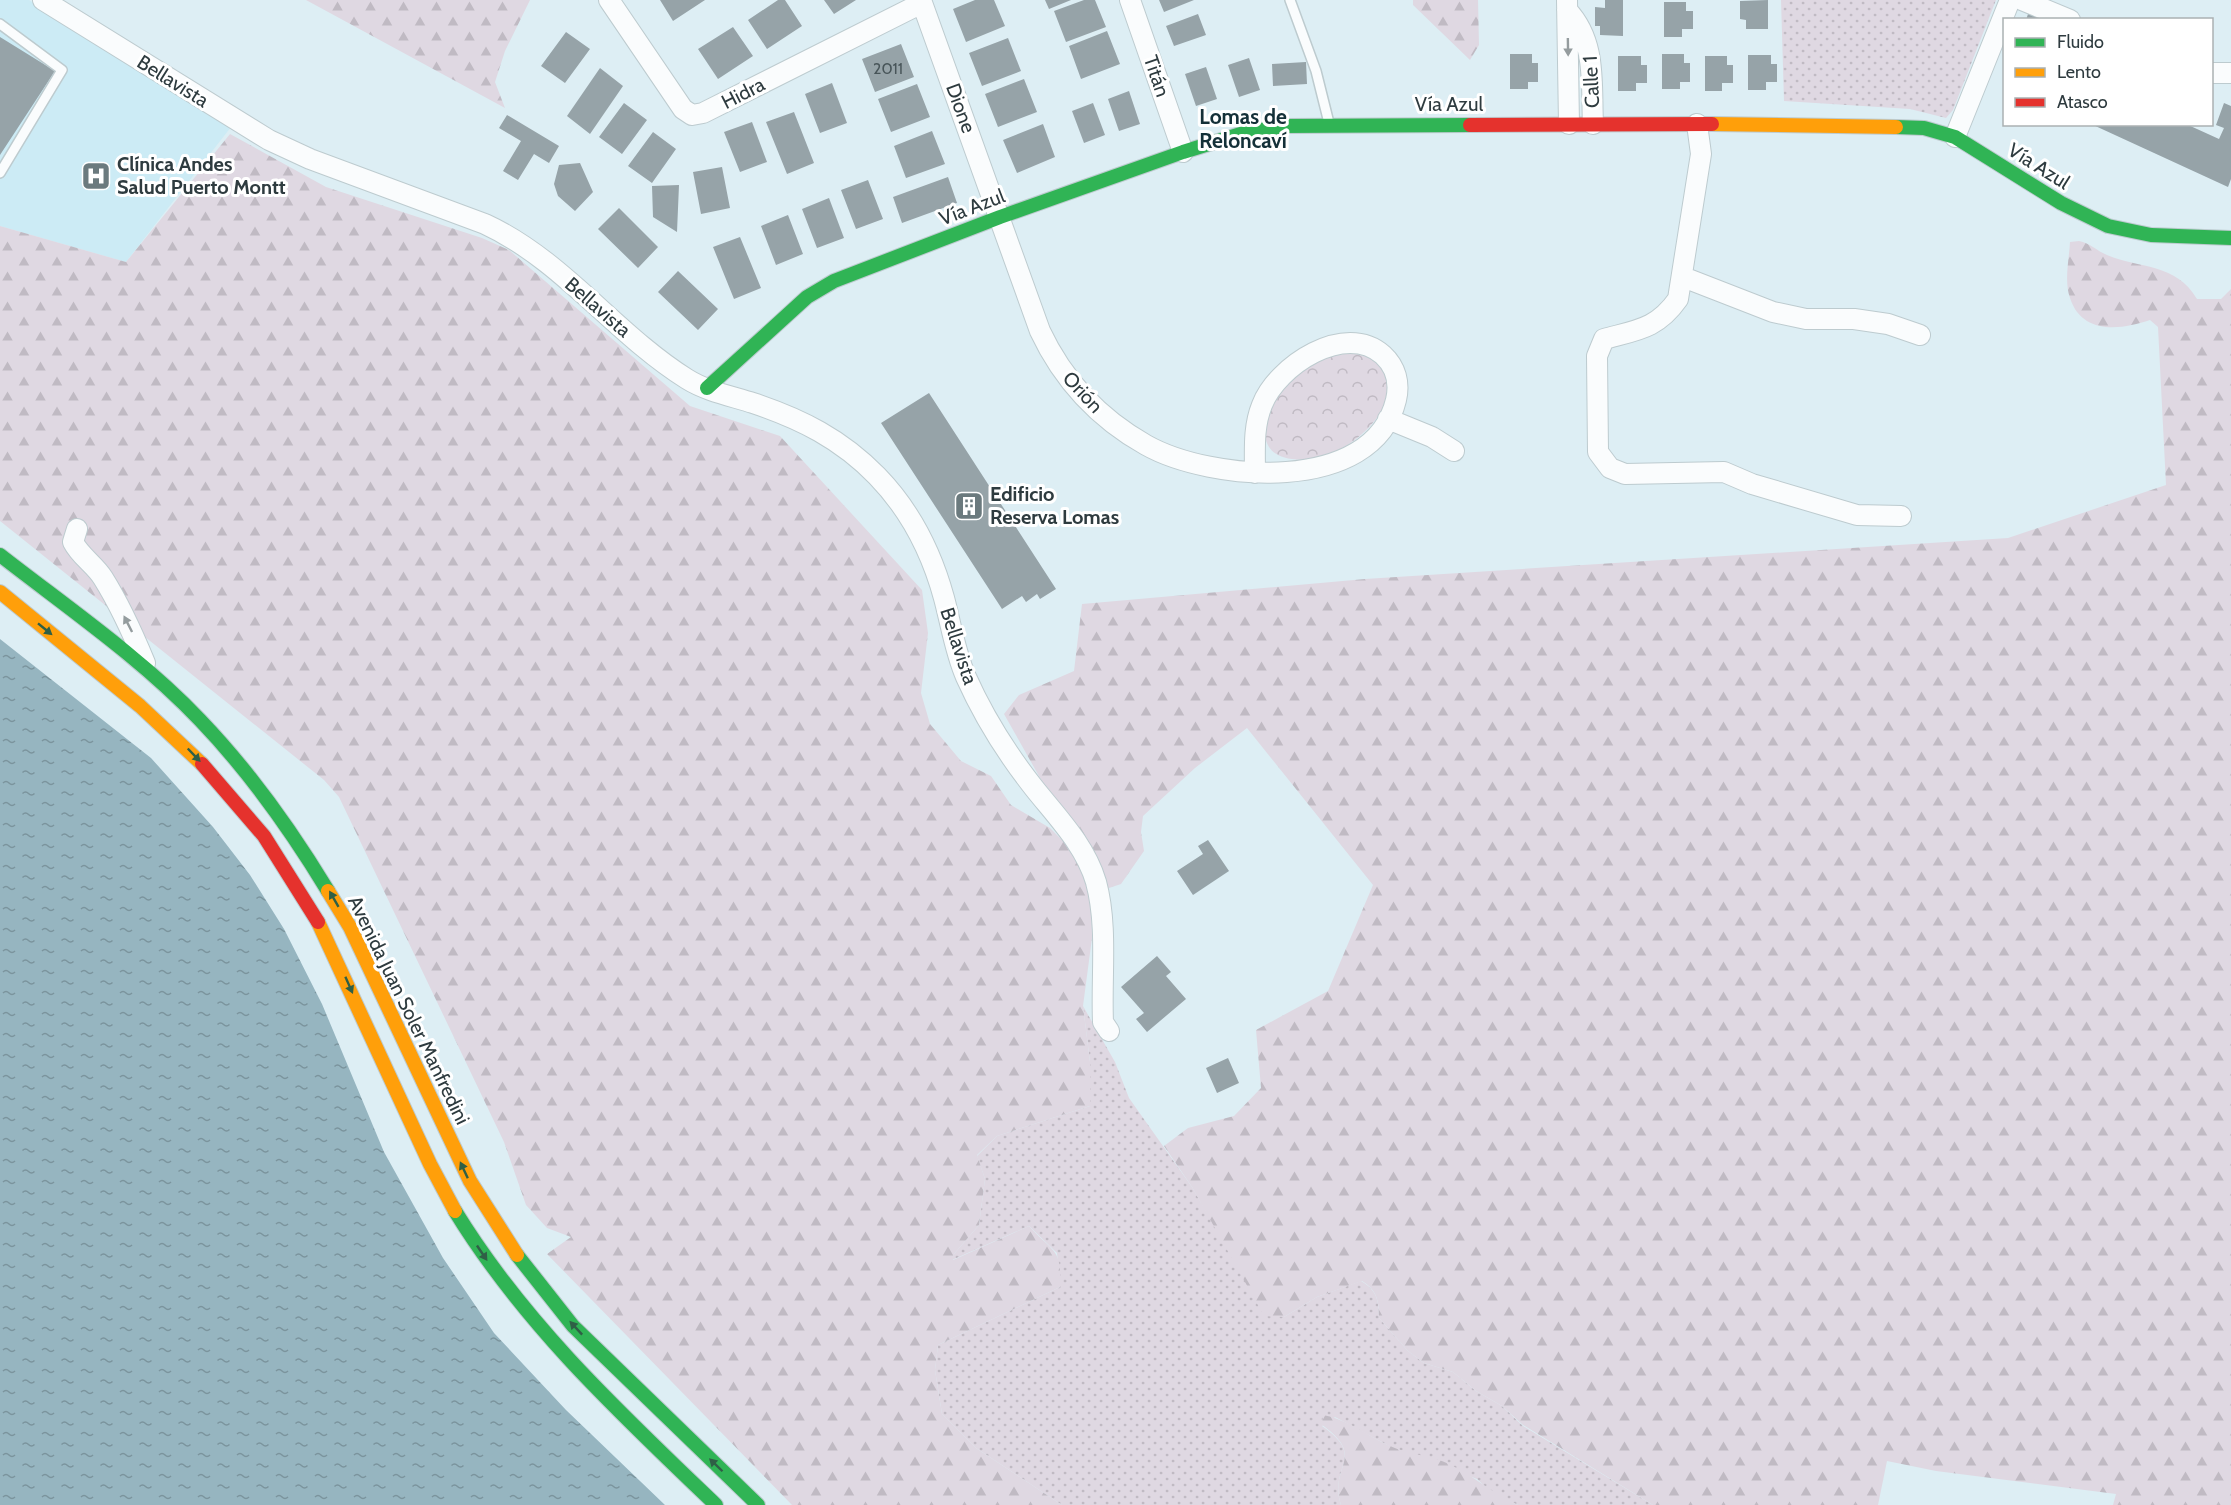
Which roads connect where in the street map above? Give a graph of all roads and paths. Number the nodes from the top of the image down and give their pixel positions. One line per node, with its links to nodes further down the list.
1 (42, 0): 24 (street, Bellavista)
2 (609, 0): 7 (street, Hidra)
3 (1130, 0): 18 (street, Titán)
4 (1290, 0): 13 (lane)
5 (2010, 0): 17 (street)
6 (2022, 0): 9 (street)
7 (921, 1): 20 (street, Dione)
8 (1567, 5): 14 (street, Calle 1, one-way to 14); 15 (street, Calle 1)
9 (2065, 18)
10 (0, 24): 19 (lane)
11 (2213, 73): 12 (street)
12 (2231, 73)
13 (1330, 124): 14 (main road, Vía Azul); 18 (main road, Vía Azul)
14 (1569, 124): 15 (main road, Vía Azul)
15 (1593, 124): 16 (main road, Vía Azul)
16 (1697, 124): 17 (main road, Vía Azul); 22 (street)
17 (1955, 137): 21 (main road, Vía Azul)
18 (1183, 152): 20 (main road, Vía Azul)
19 (0, 173)
20 (999, 217): 24 (main road, Vía Azul); 27 (street, Orión)
21 (2231, 238)
22 (1683, 277): 23 (street); 28 (street)
23 (1920, 336)
24 (707, 388): 35 (street, Bellavista)
25 (1388, 419): 26 (street); 27 (street, Orión); 27 (street, Orión)
26 (1454, 451)
27 (1255, 472)
28 (1901, 516)
29 (77, 529): 31 (street)
30 (0, 555): 33 (main road, Avenida Juan Soler Manfredini)
31 (103, 579): 33 (street); 34 (street, one-way to 31)
32 (0, 592): 36 (main road, one-way to 36)
33 (68, 610): 34 (main road, Avenida Juan Soler Manfredini)
34 (149, 672): 37 (main road, Avenida Juan Soler Manfredini, one-way to 34)
35 (1109, 1031)
36 (716, 1505)
37 (758, 1505)

